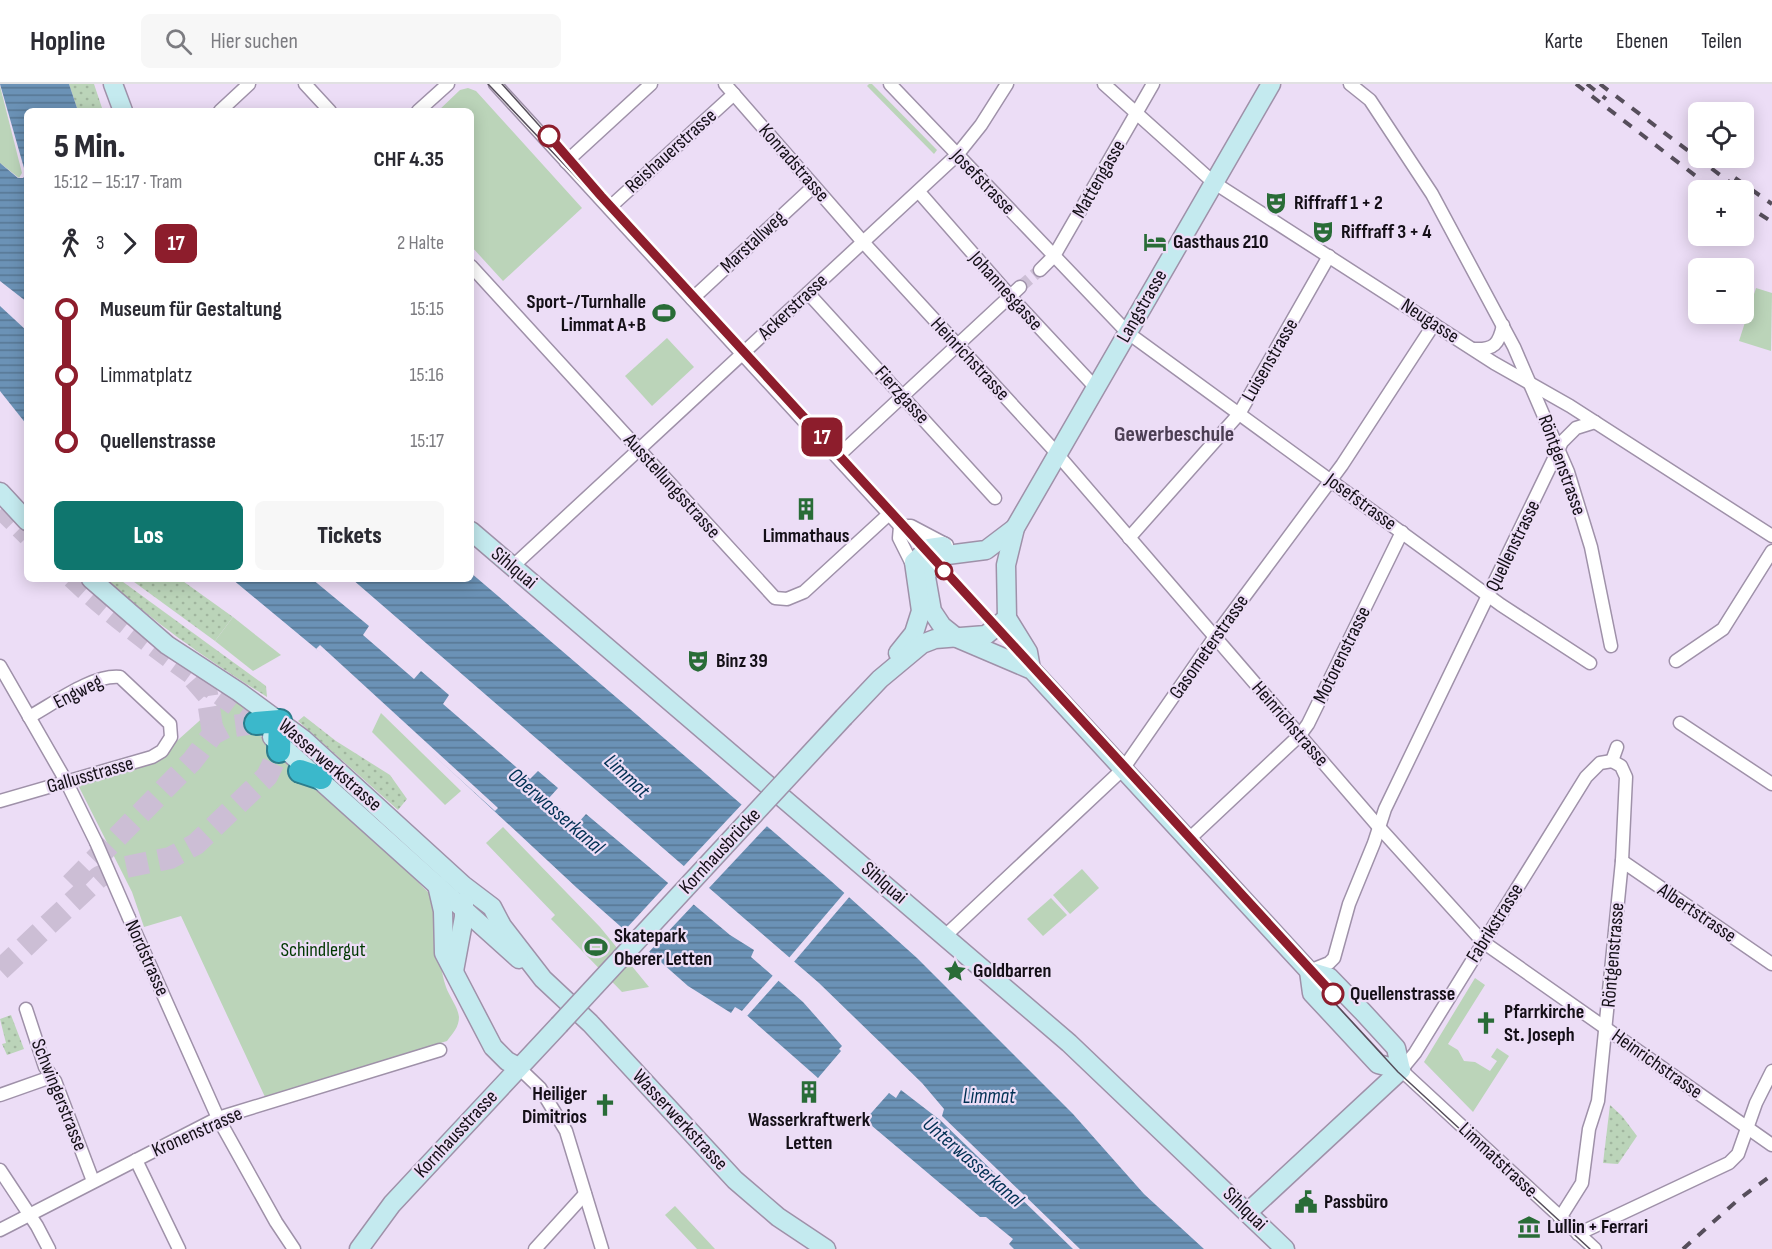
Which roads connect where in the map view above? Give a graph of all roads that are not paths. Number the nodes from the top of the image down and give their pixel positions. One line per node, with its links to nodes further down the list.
1 (113, 84): 15 (street)
2 (249, 84): 16 (street)
3 (305, 84): 17 (street)
4 (448, 84): 18 (street)
5 (495, 84): 21 (street)
6 (651, 84): 21 (street)
7 (725, 84): 14 (street, Konradstrasse)
8 (890, 84): 20 (street, Josefstrasse)
9 (1007, 84): 20 (street, Ackerstrasse)
10 (1104, 84): 19 (street, Neugasse)
11 (1153, 84): 19 (street, Mattengasse)
12 (1271, 84): 22 (street, Langstrasse)
13 (1350, 84): 36 (street, Röntgenstrasse)
14 (734, 94): 23 (street, Konradstrasse); 25 (street, Reishauerstrasse)
15 (122, 108)
16 (223, 108)
17 (327, 108)
18 (421, 108)
19 (1136, 113): 22 (street, Neugasse); 27 (street, Mattengasse)
20 (957, 155): 24 (street, Ackerstrasse); 27 (street, Josefstrasse)
21 (566, 162): 25 (street)
22 (1214, 182): 28 (street, Neugasse); 37 (street, Langstrasse)
23 (814, 186): 26 (street, Konradstrasse); 34 (street, Marstallweg)
24 (919, 192): 26 (street, Ackerstrasse); 33 (street, Johannesgasse)
25 (609, 208): 34 (street)
26 (863, 242): 32 (street, Ackerstrasse); 38 (street, Heinrichstrasse)
27 (1054, 256): 30 (street, Mattengasse); 37 (street, Josefstrasse)
28 (1329, 256): 35 (street, Neugasse); 44 (street, Luisenstrasse)
29 (474, 269): 46 (street, Ausstellungsstrasse)
30 (1040, 270)
31 (1020, 287): 33 (street)
32 (808, 293): 40 (street, Ackerstrasse); 43 (street, Fierzgasse)
33 (1010, 297): 38 (street); 42 (street, Johannesgasse)
34 (692, 299): 40 (street)
35 (1434, 324): 39 (street, Neugasse); 50 (street, Gasometerstrasse)
36 (1503, 325): 39 (street); 41 (street, Röntgenstrasse)
37 (1131, 335): 42 (street, Langstrasse); 44 (street, Josefstrasse)
38 (957, 345): 43 (street); 48 (street, Heinrichstrasse)
39 (1474, 349): 41 (street, Neugasse)
40 (742, 354): 46 (street, Ackerstrasse); 49 (street)
41 (1532, 385): 45 (street, Neugasse); 47 (street, Röntgenstrasse)
42 (1095, 387): 48 (street, Langstrasse)
43 (902, 396): 49 (street); 52 (street, Fierzgasse)
44 (1239, 414): 50 (street, Josefstrasse); 60 (street, Luisenstrasse)
45 (1595, 422): 47 (street, Quellenstrasse); 59 (street, Neugasse)
46 (639, 449): 53 (street, Ausstellungsstrasse); 65 (street, Ackerstrasse)
47 (1560, 450): 67 (street, Quellenstrasse); 71 (street, Röntgenstrasse)
48 (1057, 454): 56 (street, Langstrasse); 60 (street, Heinrichstrasse)
49 (837, 457): 53 (street)
50 (1330, 479): 57 (street, Josefstrasse); 70 (street, Gasometerstrasse)
51 (0, 492): 54 (street)
52 (995, 498)
53 (889, 514): 55 (street)
54 (24, 518)
55 (900, 526): 61 (street); 64 (street)
56 (1015, 528): 62 (street); 68 (street)
57 (1402, 532): 67 (street, Josefstrasse); 81 (street, Motorenstrasse)
58 (474, 534): 65 (street, Sihlquai)
59 (1772, 536)
60 (1129, 538): 70 (street, Heinrichstrasse)
61 (947, 545): 62 (street); 64 (street)
62 (970, 551): 69 (street)
63 (1772, 551): 72 (street)
64 (913, 566): 76 (street)
65 (512, 567): 98 (street, Sihlquai)
66 (94, 582): 78 (street, Wasserwerkstrasse)
67 (1489, 596): 73 (street, Josefstrasse); 90 (street, Quellenstrasse)
68 (1007, 618): 69 (street); 75 (street)
69 (957, 638): 75 (street); 76 (street)
70 (1214, 638): 81 (street, Heinrichstrasse); 86 (street, Gasometerstrasse)
71 (1611, 646)
72 (1676, 661)
73 (1590, 663)
74 (0, 666): 77 (street, Nordstrasse)
75 (1031, 669): 86 (street, Limmatstrasse)
76 (880, 679): 105 (street, Kornhausbrücke, bridge)
77 (29, 717): 82 (street, Engweg); 87 (street, Nordstrasse)
78 (280, 721): 79 (highway); 84 (highway); 94 (street, Wasserwerkstrasse)
79 (256, 723): 84 (street, Wasserwerkstrasse)
80 (1680, 723): 88 (street)
81 (1300, 735): 90 (street, Heinrichstrasse); 91 (street, Motorenstrasse)
82 (171, 737): 87 (street, Gallusstrasse)
83 (1617, 747): 85 (street)
84 (280, 749): 93 (street, Wasserwerkstrasse)
85 (1612, 761): 92 (street, Röntgenstrasse); 99 (street, Fabrikstrasse)
86 (1123, 769): 91 (street, Limmatstrasse); 98 (street, Gasometerstrasse)
87 (66, 781): 89 (street, Gallusstrasse); 113 (street, Nordstrasse, bridge)
88 (1772, 784)
89 (0, 801)
90 (1378, 826): 99 (street, Heinrichstrasse); 102 (street, Quellenstrasse)
91 (1188, 840): 102 (street, Limmatstrasse)
92 (1622, 861): 101 (street, Albertstrasse); 106 (street, Röntgenstrasse)
93 (437, 885): 95 (street, Wasserwerkstrasse); 96 (street)
94 (463, 885): 95 (street); 97 (street, Wasserwerkstrasse)
95 (465, 909): 96 (street); 97 (street, Wasserwerkstrasse); 100 (street)
96 (444, 920): 103 (street)
97 (496, 931): 100 (street); 131 (street, Wasserwerkstrasse)
98 (945, 936): 120 (street, Sihlquai)
99 (1483, 942): 106 (street, Heinrichstrasse); 109 (street, Fabrikstrasse)
100 (458, 952): 103 (street)
101 (1772, 964)
102 (1309, 971): 109 (street, Limmatstrasse)
103 (454, 972): 108 (street)
104 (26, 1009): 111 (street, Schwingerstrasse)
105 (559, 1025): 108 (street, Kornhausstrasse)
106 (1606, 1028): 114 (street, Heinrichstrasse); 122 (street, Röntgenstrasse)
107 (440, 1050): 113 (street, Kronenstrasse)
108 (518, 1067): 119 (street); 128 (street, Kornhausstrasse)
109 (1401, 1070): 120 (street, Fabrikstrasse); 122 (street, Limmatstrasse)
110 (1772, 1071): 114 (street)
111 (51, 1077): 112 (street); 118 (street, Schwingerstrasse)
112 (0, 1095)
113 (218, 1118): 116 (street, Kronenstrasse); 127 (street, Nordstrasse)
114 (1748, 1129): 115 (street, Heinrichstrasse); 124 (street)
115 (1772, 1145)
116 (136, 1160): 118 (street, Kronenstrasse); 126 (street)
117 (0, 1170): 121 (street)
118 (93, 1180): 121 (street, Kronenstrasse)
119 (585, 1194): 129 (street); 130 (street)
120 (1248, 1212): 132 (street, Sihlquai)
121 (30, 1214): 123 (street, Kronenstrasse); 125 (street)
122 (1560, 1218): 124 (street, Limmatstrasse)
123 (0, 1230)
124 (1578, 1234): 133 (street, Limmatstrasse)
125 (49, 1249)
126 (179, 1249)
127 (294, 1249)
128 (360, 1249)
129 (535, 1249)
130 (602, 1249)
131 (826, 1249)
132 (1285, 1249)
133 (1596, 1249)

